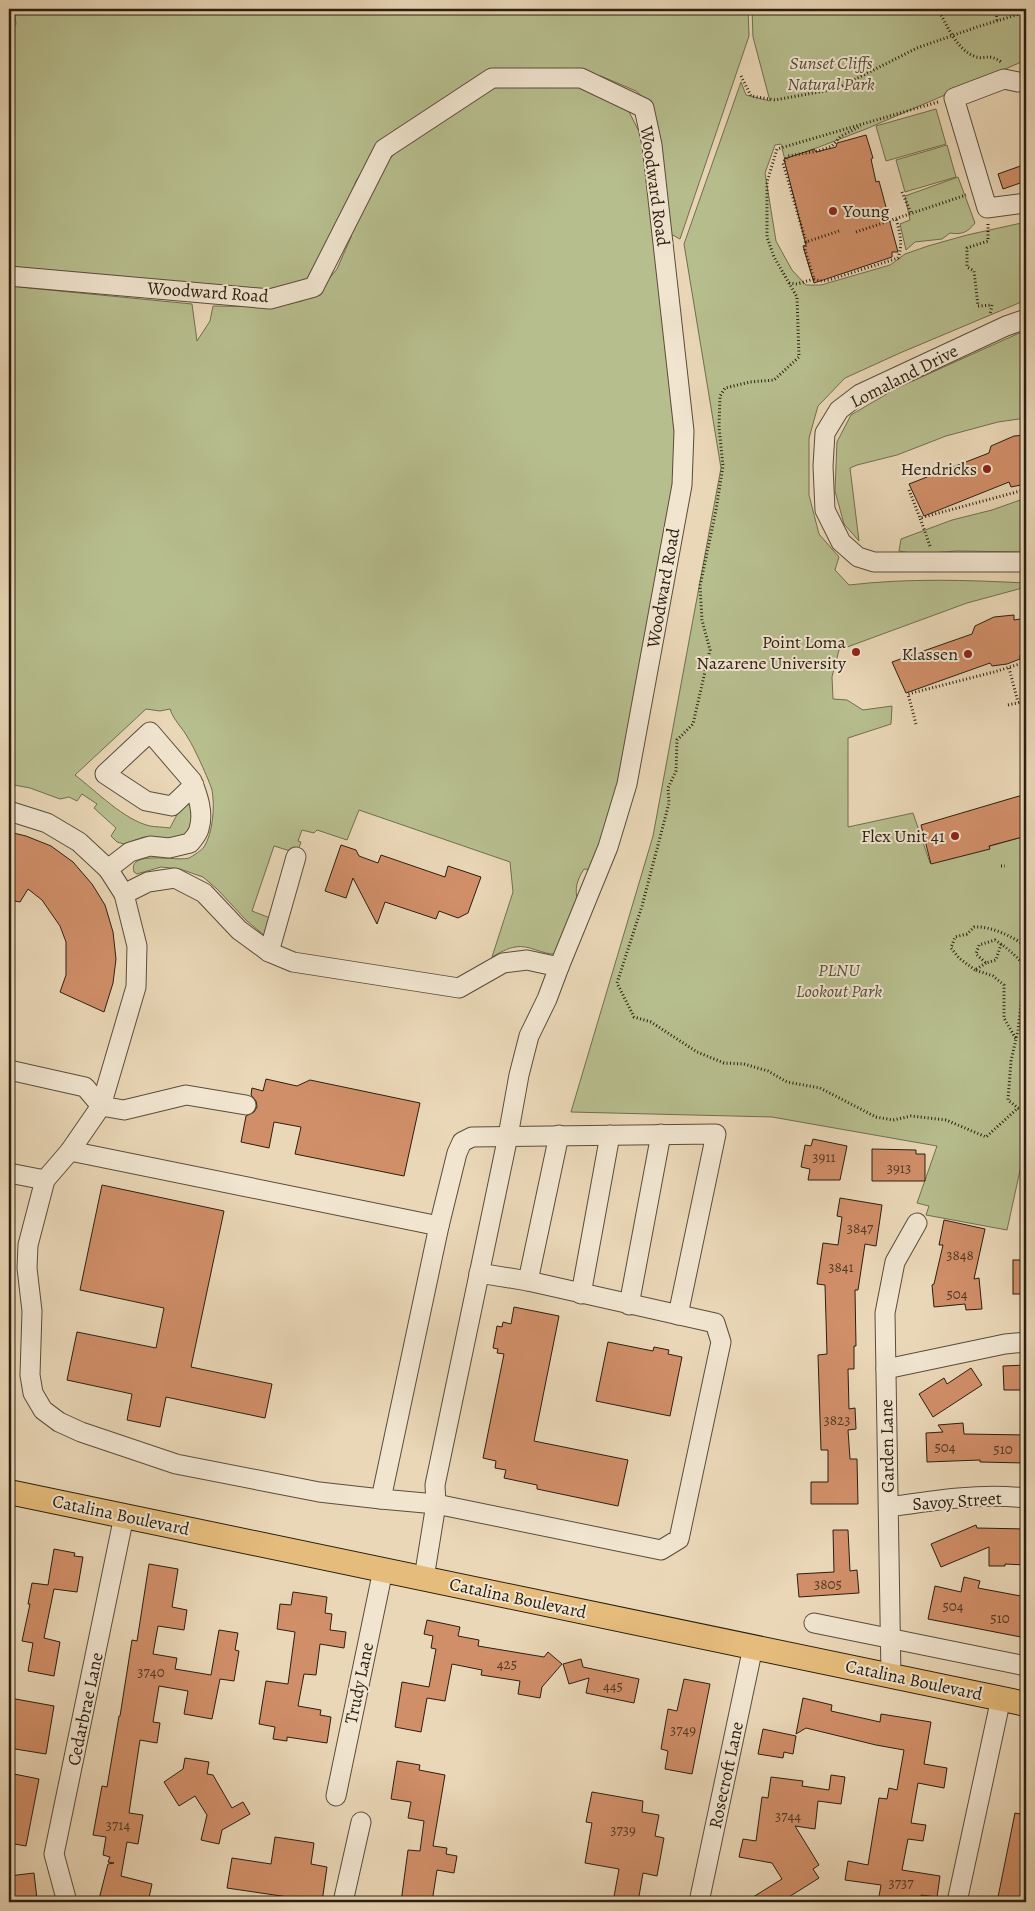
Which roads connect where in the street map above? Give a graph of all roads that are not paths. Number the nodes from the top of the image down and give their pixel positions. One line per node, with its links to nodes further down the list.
1 (1018, 82): 2 (street)
2 (1026, 203)
3 (9, 276): 12 (street, Woodward Road)
4 (1026, 319): 5 (street, Lomaland Drive)
5 (1026, 562)
6 (194, 785): 9 (street)
7 (9, 810): 9 (street)
8 (296, 857): 11 (street)
9 (108, 869): 10 (street)
10 (124, 894): 11 (street); 15 (street)
11 (269, 952): 12 (street)
12 (558, 967): 19 (street)
13 (9, 1070): 15 (street)
14 (246, 1105): 15 (street)
15 (101, 1106): 20 (street)
16 (661, 1134): 18 (street); 28 (street); 29 (street)
17 (559, 1135): 18 (street); 19 (street); 26 (street)
18 (610, 1135): 27 (street)
19 (508, 1136): 24 (street); 25 (street)
20 (70, 1151): 22 (street); 24 (street)
21 (9, 1173): 22 (street)
22 (45, 1180): 34 (street)
23 (917, 1223): 31 (street, Garden Lane)
24 (439, 1226): 34 (street)
25 (479, 1273): 26 (street); 35 (street)
26 (528, 1282): 27 (street)
27 (581, 1294): 28 (street)
28 (629, 1305): 29 (street)
29 (678, 1315): 35 (street)
30 (1026, 1342): 31 (street)
31 (886, 1369): 36 (street, Garden Lane)
32 (9, 1492): 37 (main road, Catalina Boulevard)
33 (1026, 1498): 36 (street, Savoy Street)
34 (381, 1499): 35 (street)
35 (436, 1504): 39 (street)
36 (889, 1507): 41 (street, Garden Lane)
37 (124, 1516): 38 (main road, Catalina Boulevard); 49 (street, Cedarbrae Lane)
38 (383, 1570): 39 (main road, Catalina Boulevard); 47 (street, Trudy Lane)
39 (424, 1578): 42 (main road, Catalina Boulevard)
40 (814, 1623): 41 (street, Catalina Boulevard)
41 (891, 1638): 43 (street, Catalina Boulevard); 44 (street, Garden Lane)
42 (753, 1647): 44 (main road, Catalina Boulevard); 51 (street, Rosecroft Lane)
43 (1026, 1666)
44 (891, 1676): 45 (main road, Catalina Boulevard)
45 (1001, 1698): 46 (main road, Catalina Boulevard); 52 (street)
46 (1026, 1704)
47 (336, 1796)
48 (361, 1822): 50 (street)
49 (66, 1902)
50 (343, 1902)
51 (700, 1902)
52 (957, 1902)

